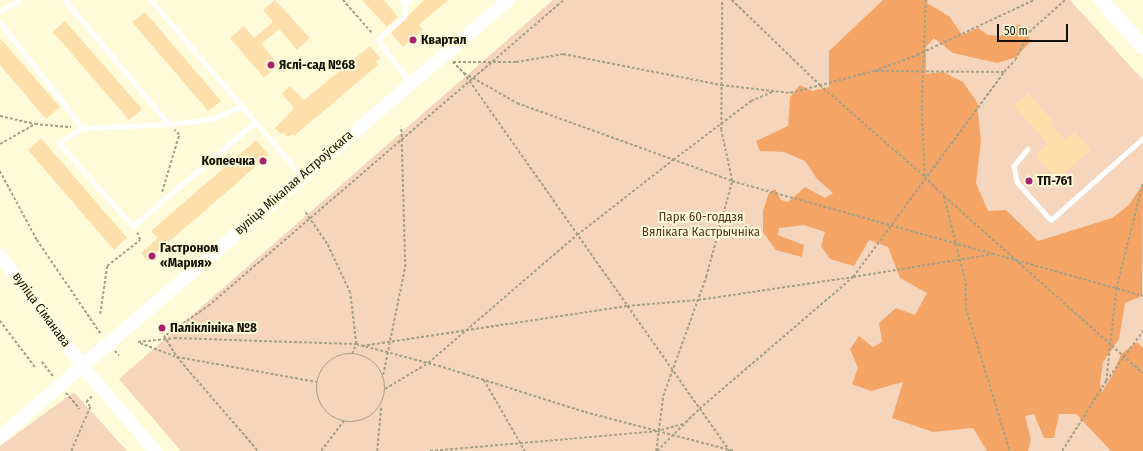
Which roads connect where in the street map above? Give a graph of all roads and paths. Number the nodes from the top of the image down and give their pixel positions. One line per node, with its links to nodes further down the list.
1 (19, 0): 14 (lane)
2 (65, 0): 36 (lane)
3 (151, 0): 32 (lane)
4 (343, 0): 17 (path)
5 (507, 0): 28 (main road, вуліца Мікалая Астроўскага)
6 (564, 0): 21 (path)
7 (722, 0): 29 (path)
8 (732, 0): 30 (path)
9 (926, 0): 20 (path)
10 (1034, 0): 20 (path)
11 (1065, 0): 24 (path)
12 (1101, 0): 18 (main road)
13 (405, 1): 17 (lane)
14 (0, 11)
15 (0, 22): 39 (lane)
16 (428, 35): 19 (path)
17 (378, 40): 28 (lane)
18 (1143, 47)
19 (441, 48)
20 (925, 51): 22 (path); 23 (path)
21 (492, 62): 25 (path); 26 (path); 29 (path)
22 (874, 71): 23 (path); 30 (path)
23 (924, 71): 24 (path); 47 (path)
24 (1004, 72): 47 (path)
25 (464, 73): 26 (path); 27 (path)
26 (472, 78): 27 (path); 44 (path)
27 (468, 79): 40 (path); 56 (path)
28 (411, 83): 46 (main road, вуліца Мікалая Астроўскага)
29 (721, 85): 31 (path); 37 (path)
30 (820, 85): 31 (path); 47 (path)
31 (774, 91): 37 (path)
32 (241, 106): 34 (lane); 36 (lane)
33 (0, 116): 35 (path)
34 (255, 122): 46 (lane); 51 (lane)
35 (35, 124): 39 (path); 42 (path)
36 (169, 124): 39 (lane); 51 (path)
37 (721, 124): 44 (path); 48 (path)
38 (401, 127): 40 (path)
39 (83, 128): 55 (lane)
40 (401, 137): 53 (path); 75 (path)
41 (1143, 138): 43 (lane)
42 (0, 144)
43 (1028, 149)
44 (673, 160): 48 (path); 56 (path)
45 (0, 171): 74 (path)
46 (302, 176): 74 (main road, вуліца Мікалая Астроўскага)
47 (925, 177): 50 (path); 54 (path)
48 (732, 181): 54 (path); 65 (path)
49 (1143, 182): 63 (path)
50 (944, 196): 57 (path); 60 (path)
51 (158, 205): 55 (lane)
52 (304, 211): 53 (path)
53 (308, 217): 72 (path); 76 (path)
54 (889, 225): 57 (path); 62 (path)
55 (134, 226): 67 (path)
56 (577, 234): 66 (path); 71 (path)
57 (955, 244): 58 (path); 61 (path)
58 (994, 254): 60 (path); 61 (path)
59 (0, 255): 85 (main road, вуліца Сіманава)
60 (1014, 260): 63 (path); 77 (path)
61 (960, 261): 62 (path); 113 (path)
62 (853, 277): 65 (path); 96 (path)
63 (1116, 289): 64 (path); 77 (path)
64 (1143, 296)
65 (698, 300): 66 (path); 87 (path)
66 (627, 306): 71 (path); 87 (path)
67 (100, 314)
68 (0, 321): 86 (path)
69 (160, 327): 72 (path)
70 (1143, 331): 83 (path)
71 (463, 333): 75 (path); 84 (path)
72 (166, 335): 73 (path)
73 (168, 339): 76 (path); 82 (path); 82 (path)
74 (108, 342): 81 (path); 85 (main road, вуліца Мікалая Астроўскага)
75 (388, 342): 78 (path); 79 (path)
76 (356, 344): 78 (path); 80 (path)
77 (1111, 344): 83 (path); 92 (path)
78 (362, 346): 79 (path)
79 (386, 352): 84 (path); 89 (path)
80 (352, 354): 89 (path); 91 (path)
81 (118, 355)
82 (177, 357): 91 (path); 106 (path)
83 (1124, 357): 88 (path); 92 (path)
84 (428, 363): 90 (path); 94 (path)
85 (82, 366): 93 (main road, вуліца Сіманава); 101 (main road)
86 (35, 367)
87 (672, 371): 96 (path); 99 (path)
88 (1143, 373)
89 (383, 375): 94 (path)
90 (483, 379): 99 (path); 102 (path)
91 (318, 382): 97 (path)
92 (1106, 382): 114 (path)
93 (99, 388): 104 (path); 105 (main road, вуліца Сіманава)
94 (386, 389): 95 (path)
95 (382, 404): 97 (path); 108 (path)
96 (699, 408): 98 (path); 103 (path)
97 (344, 421): 107 (path)
98 (686, 423): 99 (path); 100 (path)
99 (660, 431): 100 (path); 102 (path); 111 (path)
100 (675, 435): 103 (path); 111 (path)
101 (0, 436)
102 (520, 442): 109 (path); 110 (path)
103 (729, 450): 112 (path)
104 (71, 451)
105 (155, 451)
106 (258, 451)
107 (321, 451)
108 (377, 451)
109 (430, 451)
110 (525, 451)
111 (656, 451)
112 (734, 451)
113 (1010, 451)
114 (1062, 451)

